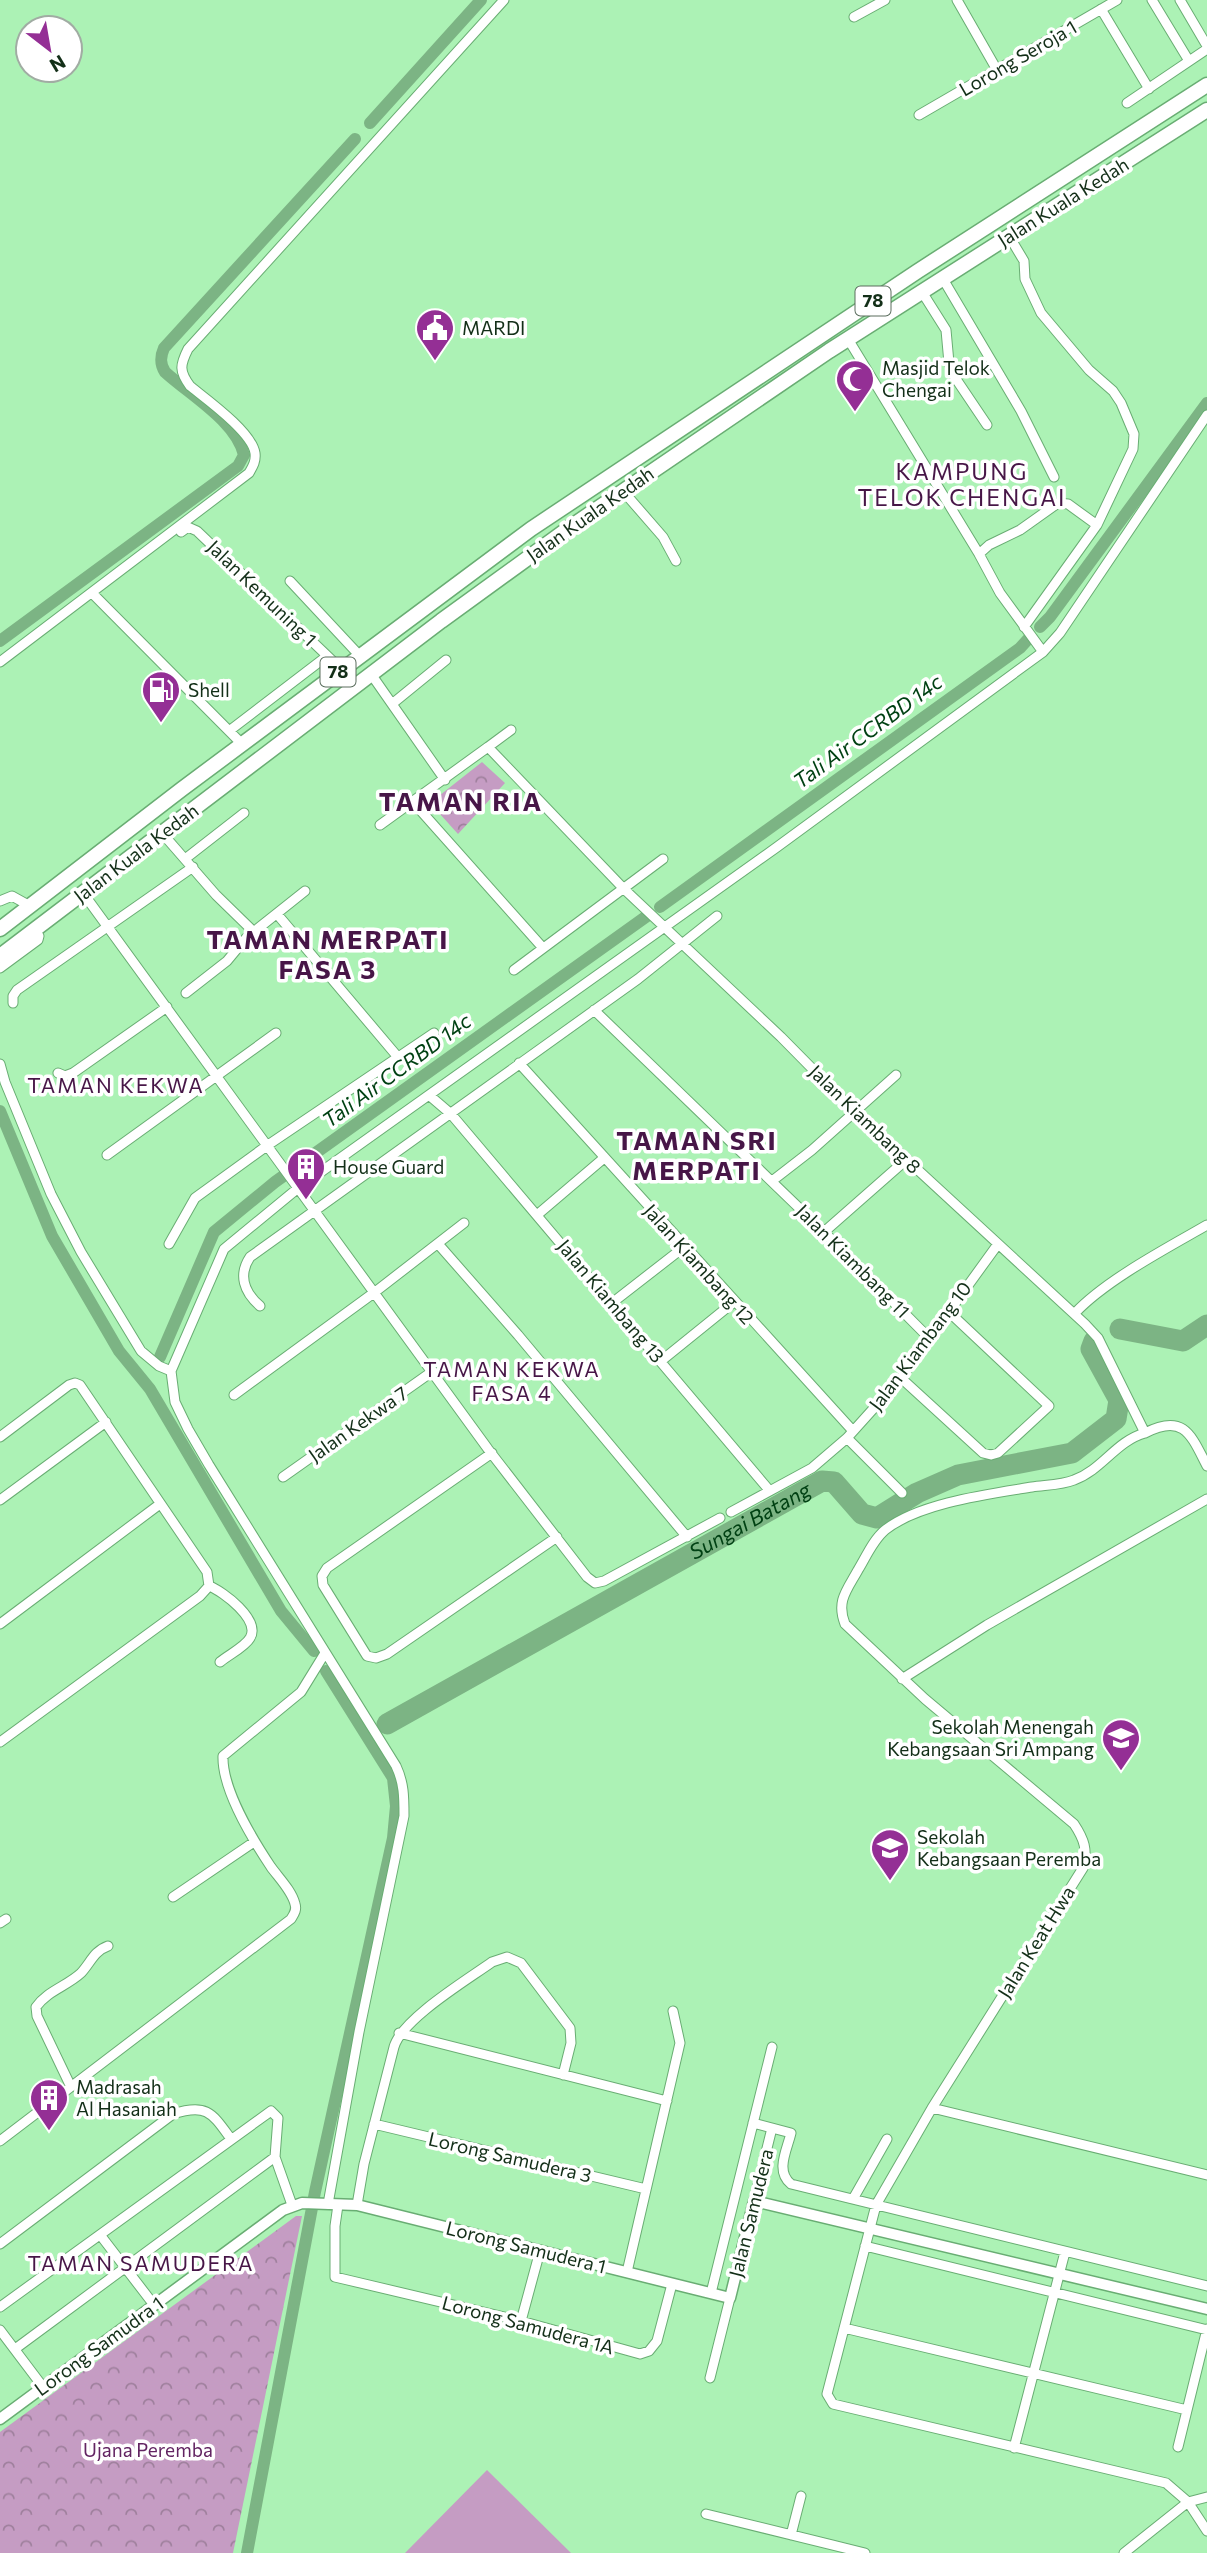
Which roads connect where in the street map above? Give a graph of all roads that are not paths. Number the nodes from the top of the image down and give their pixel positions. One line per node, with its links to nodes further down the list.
1 (504, 0): 34 (street)
2 (885, 0): 8 (street)
3 (957, 0): 11 (street)
4 (1118, 0): 7 (street, Lorong Seroja 1)
5 (1152, 0): 10 (street)
6 (1180, 0): 9 (street)
7 (1101, 9): 11 (street, Lorong Seroja 1); 13 (street)
8 (854, 17)
9 (1207, 48): 10 (street)
10 (1189, 61): 13 (street)
11 (997, 70): 16 (street, Lorong Seroja 1)
12 (1207, 85): 17 (main road, Jalan Kuala Kedah / 78)
13 (1149, 89): 14 (street)
14 (1127, 103)
15 (1207, 110): 18 (main road, Jalan Kuala Kedah / 78)
16 (919, 115)
17 (975, 235): 19 (main road); 24 (main road, Jalan Kuala Kedah / 78)
18 (1009, 236): 19 (main road, Jalan Kuala Kedah / 78); 29 (street)
19 (985, 251): 20 (main road, Jalan Kuala Kedah / 78)
20 (943, 279): 21 (main road, Jalan Kuala Kedah / 78); 27 (street)
21 (922, 292): 22 (main road, Jalan Kuala Kedah / 78); 26 (street)
22 (848, 339): 23 (main road, Jalan Kuala Kedah / 78); 31 (street)
23 (829, 351): 24 (main road); 28 (main road, Jalan Kuala Kedah / 78)
24 (745, 385): 38 (main road, Jalan Kuala Kedah / 78)
25 (1207, 415): 36 (street)
26 (987, 425)
27 (1054, 477)
28 (623, 491): 32 (street); 42 (main road, Jalan Kuala Kedah / 78)
29 (1097, 524): 31 (street); 35 (street)
30 (180, 533): 37 (street, Jalan Kemuning 1)
31 (979, 554): 35 (street)
32 (676, 561)
33 (290, 581): 38 (street)
34 (92, 593): 40 (street); 45 (street)
35 (1024, 627): 36 (street)
36 (1043, 652): 64 (street)
37 (327, 656): 41 (street, Jalan Kemuning 1); 45 (street)
38 (360, 656): 41 (main road, Jalan Kuala Kedah / 78)
39 (446, 660): 43 (street)
40 (0, 662)
41 (341, 669): 46 (main road, Jalan Kuala Kedah / 78)
42 (371, 674): 43 (street); 48 (main road); 53 (main road, Jalan Kuala Kedah / 78)
43 (392, 704): 49 (street)
44 (511, 730): 47 (street)
45 (229, 731): 46 (street)
46 (243, 745): 48 (main road, Jalan Kuala Kedah / 78)
47 (488, 747): 49 (street); 57 (street, Jalan Kiambang 8)
48 (221, 761): 61 (main road, Jalan Kuala Kedah / 78)
49 (445, 780): 50 (street)
50 (413, 802): 52 (street); 70 (street)
51 (244, 813): 54 (street)
52 (380, 825)
53 (162, 833): 54 (street); 59 (main road, Jalan Kuala Kedah / 78)
54 (185, 859): 56 (street)
55 (663, 859): 57 (street)
56 (193, 867): 65 (street); 68 (street)
57 (624, 889): 64 (street, Jalan Kiambang 8); 70 (street)
58 (305, 891): 62 (street)
59 (83, 893): 65 (street); 67 (main road, Jalan Kuala Kedah / 78)
60 (0, 901): 61 (street)
61 (30, 906): 66 (main road, Jalan Kuala Kedah / 78)
62 (277, 914): 68 (street); 80 (street)
63 (717, 916): 69 (street)
64 (665, 927): 69 (street, Jalan Kiambang 8); 86 (street)
65 (107, 928): 75 (street); 76 (street)
66 (0, 929)
67 (34, 930): 71 (main road, Jalan Kuala Kedah / 78); 72 (street)
68 (254, 932): 74 (street)
69 (684, 944): 77 (street); 87 (street, Jalan Kiambang 8)
70 (543, 948): 73 (street)
71 (0, 956)
72 (0, 968)
73 (514, 970)
74 (186, 993)
75 (13, 1003)
76 (167, 1007): 83 (street); 84 (street)
77 (594, 1010): 81 (street); 93 (street, Jalan Kiambang 11)
78 (276, 1033): 84 (street)
79 (434, 1033): 80 (street)
80 (397, 1056): 89 (street)
81 (519, 1063): 88 (street); 91 (street, Jalan Kiambang 12)
82 (0, 1064): 112 (street)
83 (58, 1073)
84 (217, 1075): 89 (street); 90 (street)
85 (896, 1075): 87 (street)
86 (430, 1096): 88 (street, Jalan Kiambang 13); 94 (street)
87 (855, 1112): 92 (street, Jalan Kiambang 8); 93 (street)
88 (451, 1114): 95 (street); 96 (street, Jalan Kiambang 13)
89 (268, 1144): 94 (street); 100 (street)
90 (107, 1154)
91 (604, 1158): 96 (street); 103 (street, Jalan Kiambang 12)
92 (908, 1159): 99 (street); 101 (street, Jalan Kiambang 8)
93 (772, 1181): 99 (street, Jalan Kiambang 11)
94 (298, 1189): 95 (street); 112 (street)
95 (314, 1212): 104 (street); 107 (street)
96 (537, 1214): 106 (street, Jalan Kiambang 13)
97 (464, 1223): 102 (street)
98 (1207, 1225): 109 (street)
99 (824, 1232): 110 (street, Jalan Kiambang 11)
100 (169, 1244)
101 (998, 1244): 108 (street, Jalan Kiambang 10); 109 (street, Jalan Kiambang 8)
102 (439, 1245): 104 (street); 131 (street)
103 (684, 1247): 105 (street, Jalan Kiambang 12); 106 (street)
104 (375, 1292): 113 (street); 115 (street)
105 (734, 1302): 111 (street); 118 (street, Jalan Kiambang 12)
106 (612, 1303): 111 (street, Jalan Kiambang 13)
107 (260, 1306)
108 (949, 1312): 110 (street, Jalan Kiambang 10); 114 (street)
109 (1075, 1313): 117 (street, Jalan Kiambang 8)
110 (929, 1338): 114 (street, Jalan Kiambang 10)
111 (661, 1362): 123 (street, Jalan Kiambang 13)
112 (171, 1371): 134 (street)
113 (433, 1371): 120 (street); 122 (street, Jalan Kekwa 7)
114 (901, 1378): 118 (street, Jalan Kiambang 10)
115 (234, 1395)
116 (106, 1422): 119 (street); 125 (street); 127 (street)
117 (1144, 1433): 121 (street); 136 (street, Jalan Keat Hwa)
118 (850, 1435): 123 (street, Jalan Kiambang 10); 124 (street, Jalan Kiambang 12)
119 (0, 1437)
120 (492, 1453): 130 (street); 130 (street)
121 (1207, 1466)
122 (283, 1477)
123 (769, 1489): 128 (street, Jalan Kiambang 10)
124 (902, 1493)
125 (1, 1498)
126 (1207, 1499): 136 (street)
127 (160, 1504): 132 (street); 133 (street)
128 (731, 1512)
129 (720, 1518): 131 (street)
130 (557, 1537): 131 (street)
131 (687, 1537)
132 (209, 1586): 135 (street); 137 (street)
133 (0, 1624)
134 (325, 1653): 138 (street); 160 (street)
135 (220, 1662)
136 (902, 1679): 147 (street, Jalan Keat Hwa)
137 (0, 1742)
138 (254, 1842): 139 (street); 145 (street)
139 (173, 1896)
140 (108, 1946): 145 (street)
141 (673, 2011): 146 (street)
142 (400, 2034): 144 (street); 144 (street); 149 (street)
143 (772, 2047): 148 (street)
144 (563, 2075): 146 (street)
145 (71, 2087): 153 (street)
146 (667, 2101): 156 (street)
147 (932, 2108): 155 (street); 161 (street, Jalan Keat Hwa)
148 (753, 2123): 150 (street); 175 (street)
149 (374, 2124): 156 (street, Lorong Samudera 3); 162 (street)
150 (772, 2128): 157 (street); 158 (street, Jalan Samudera)
151 (231, 2139): 154 (street); 164 (street); 165 (street)
152 (887, 2139): 157 (street)
153 (0, 2141)
154 (275, 2157): 159 (street); 169 (street)
155 (1207, 2175)
156 (646, 2189): 170 (street)
157 (853, 2199): 161 (street)
158 (754, 2202): 163 (street); 176 (street, Jalan Samudera)
159 (297, 2204): 160 (street, Lorong Samudera 1); 177 (street, Lorong Samudra 1)
160 (329, 2204): 162 (street, Lorong Samudera 1); 180 (street, Lorong Samudera 1A)
161 (876, 2205): 163 (street, Jalan Keat Hwa); 168 (street)
162 (357, 2206): 167 (street, Lorong Samudera 1)
163 (869, 2229): 166 (street, Jalan Keat Hwa); 171 (street)
164 (102, 2236): 169 (street); 178 (street)
165 (0, 2244)
166 (864, 2246): 174 (street); 181 (street, Jalan Keat Hwa)
167 (540, 2251): 170 (street, Lorong Samudera 1); 180 (street)
168 (1065, 2252): 171 (street); 173 (street)
169 (126, 2267): 177 (street); 184 (street)
170 (627, 2272): 172 (street, Lorong Samudera 1)
171 (1059, 2273): 174 (street); 179 (street)
172 (672, 2284): 175 (street, Lorong Samudera 1); 180 (street, Lorong Samudera 1A)
173 (1207, 2287)
174 (1055, 2291): 182 (street); 185 (street)
175 (710, 2293): 176 (street, Lorong Samudera 1)
176 (730, 2298): 186 (street)
177 (154, 2305): 187 (street, Lorong Samudra 1)
178 (0, 2308)
179 (1207, 2309)
180 (521, 2321)
181 (844, 2328): 185 (street); 191 (street, Jalan Keat Hwa)
182 (1207, 2329): 188 (street)
183 (0, 2330): 184 (street)
184 (15, 2349): 187 (street)
185 (1033, 2374): 188 (street); 191 (street)
186 (710, 2378)
187 (43, 2387): 189 (street, Lorong Samudra 1)
188 (1187, 2410): 190 (street)
189 (0, 2419)
190 (1178, 2447)
191 (1014, 2448): 194 (street, Jalan Keat Hwa)
192 (801, 2496): 197 (street)
193 (1207, 2497): 194 (street)
194 (1188, 2502): 196 (street); 199 (street)
195 (706, 2514): 197 (street)
196 (1207, 2531)
197 (791, 2535): 198 (street)
198 (865, 2553)
199 (1124, 2553)

